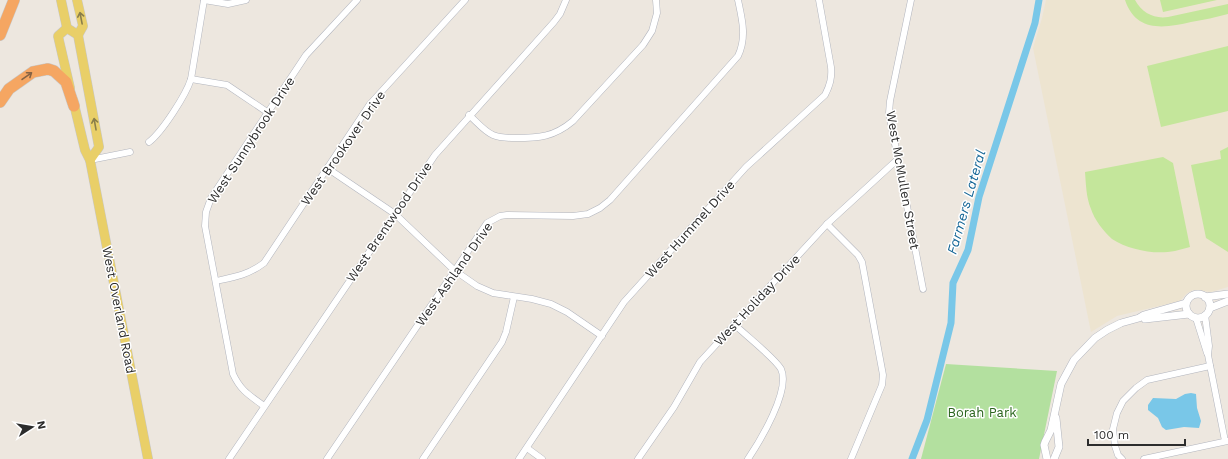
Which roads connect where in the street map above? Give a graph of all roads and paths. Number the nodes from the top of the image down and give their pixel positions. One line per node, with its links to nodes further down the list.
1 (14, 0): 14 (highway)
2 (61, 0): 13 (main road)
3 (77, 0): 15 (main road, one-way to 3)
4 (204, 0): 5 (street); 16 (street)
5 (246, 0)
6 (357, 0): 19 (street, West Sunnybrook Drive)
7 (465, 0): 25 (street, West Brookover Drive)
8 (566, 0): 20 (street, West Brentwood Drive)
9 (656, 0): 20 (street)
10 (738, 0): 28 (street, West Ashland Drive)
11 (819, 0): 41 (street, West Hummel Drive)
12 (911, 0): 23 (street, West McMullen Street)
13 (67, 28): 15 (main road); 18 (main road, West Overland Road)
14 (0, 35)
15 (78, 35): 24 (main road, one-way to 15)
16 (190, 79): 19 (street); 21 (street)
17 (0, 102): 18 (highway, one-way to 18)
18 (74, 106): 24 (main road, West Overland Road)
19 (268, 112): 29 (street, West Sunnybrook Drive)
20 (469, 115): 26 (street, West Brentwood Drive)
21 (149, 142)
22 (130, 152): 24 (street)
23 (898, 159): 27 (street, West Holiday Drive); 30 (street, West McMullen Street)
24 (90, 160): 49 (main road, West Overland Road)
25 (327, 168): 26 (street); 29 (street, West Brookover Drive)
26 (394, 214): 28 (street); 45 (street, West Brentwood Drive)
27 (827, 224): 40 (street, West Holiday Drive); 57 (street)
28 (454, 270): 32 (street); 51 (street, West Ashland Drive)
29 (216, 281): 45 (street, West Sunnybrook Drive)
30 (922, 289)
31 (1228, 294): 33 (street)
32 (514, 297): 41 (street); 52 (street)
33 (1206, 297): 35 (street); 36 (street)
34 (1228, 301): 36 (street)
35 (1186, 303): 38 (street); 39 (street)
36 (1210, 308): 37 (street)
37 (1205, 315): 38 (street); 42 (street)
38 (1192, 316): 39 (street); 42 (street)
39 (1139, 318): 44 (street)
40 (734, 324): 55 (street, West Holiday Drive); 56 (street)
41 (602, 336): 47 (street, West Hummel Drive)
42 (1208, 355): 43 (street)
43 (1210, 366): 46 (street); 48 (street)
44 (1057, 404): 58 (street); 59 (street)
45 (264, 406): 50 (street, West Brentwood Drive)
46 (1226, 441): 60 (street)
47 (527, 448): 53 (street, West Hummel Drive); 54 (street)
48 (1120, 457)
49 (148, 459)
50 (229, 459)
51 (327, 459)
52 (423, 459)
53 (520, 459)
54 (542, 459)
55 (638, 459)
56 (748, 459)
57 (852, 459)
58 (1047, 459)
59 (1054, 459)
60 (1144, 459)

